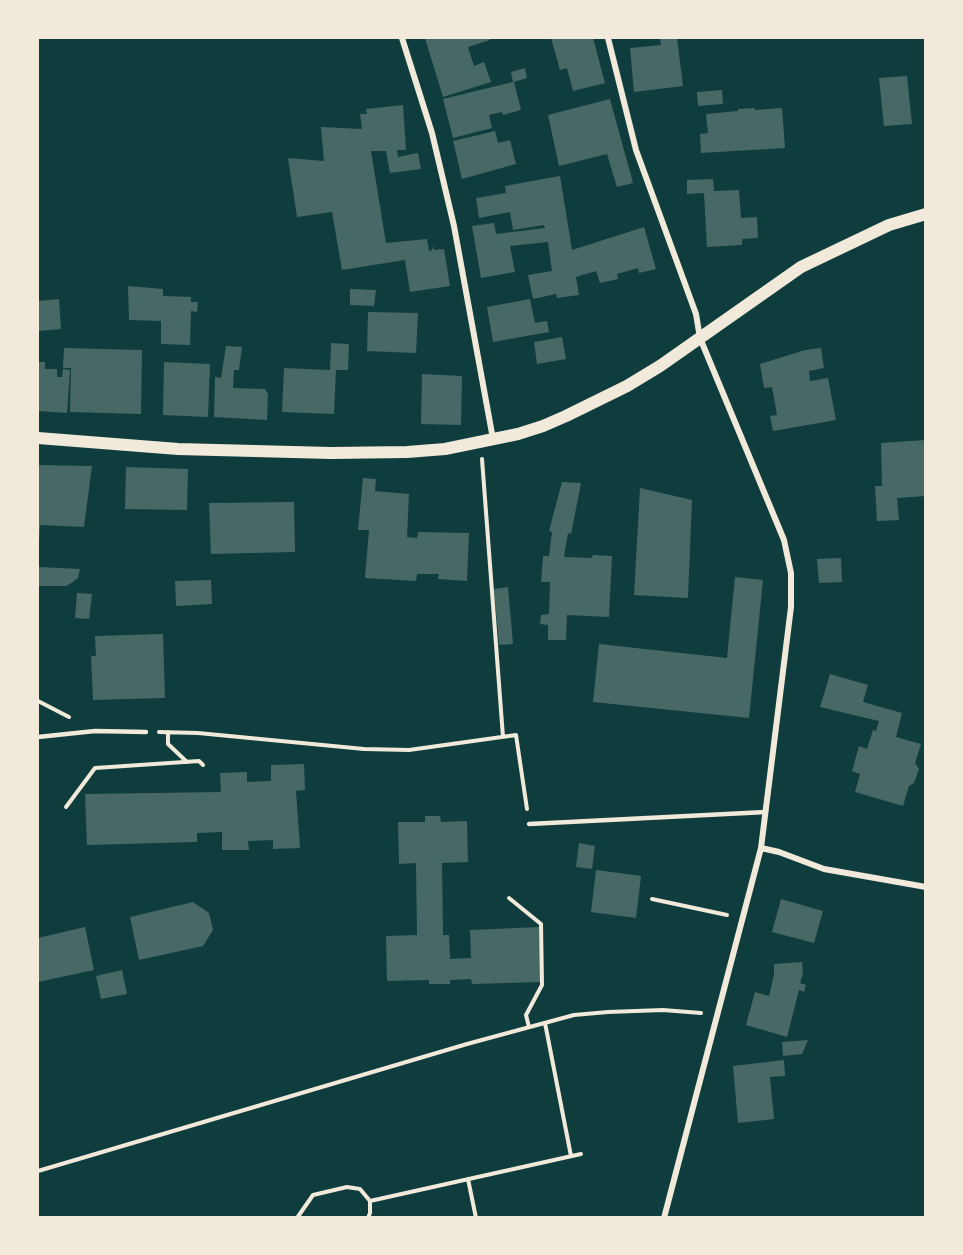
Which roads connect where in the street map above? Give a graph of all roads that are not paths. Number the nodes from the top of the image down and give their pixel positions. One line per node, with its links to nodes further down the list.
1 (402, 38): 6 (street)
2 (608, 38): 4 (street)
3 (926, 214): 4 (main road)
4 (700, 338): 6 (main road); 9 (street)
5 (38, 438): 6 (main road)
6 (494, 440)
7 (146, 732): 8 (lane)
8 (38, 737)
9 (766, 812): 10 (lane); 11 (street)
10 (529, 824)
11 (761, 848): 12 (street); 13 (street)
12 (926, 887)
13 (664, 1218)

